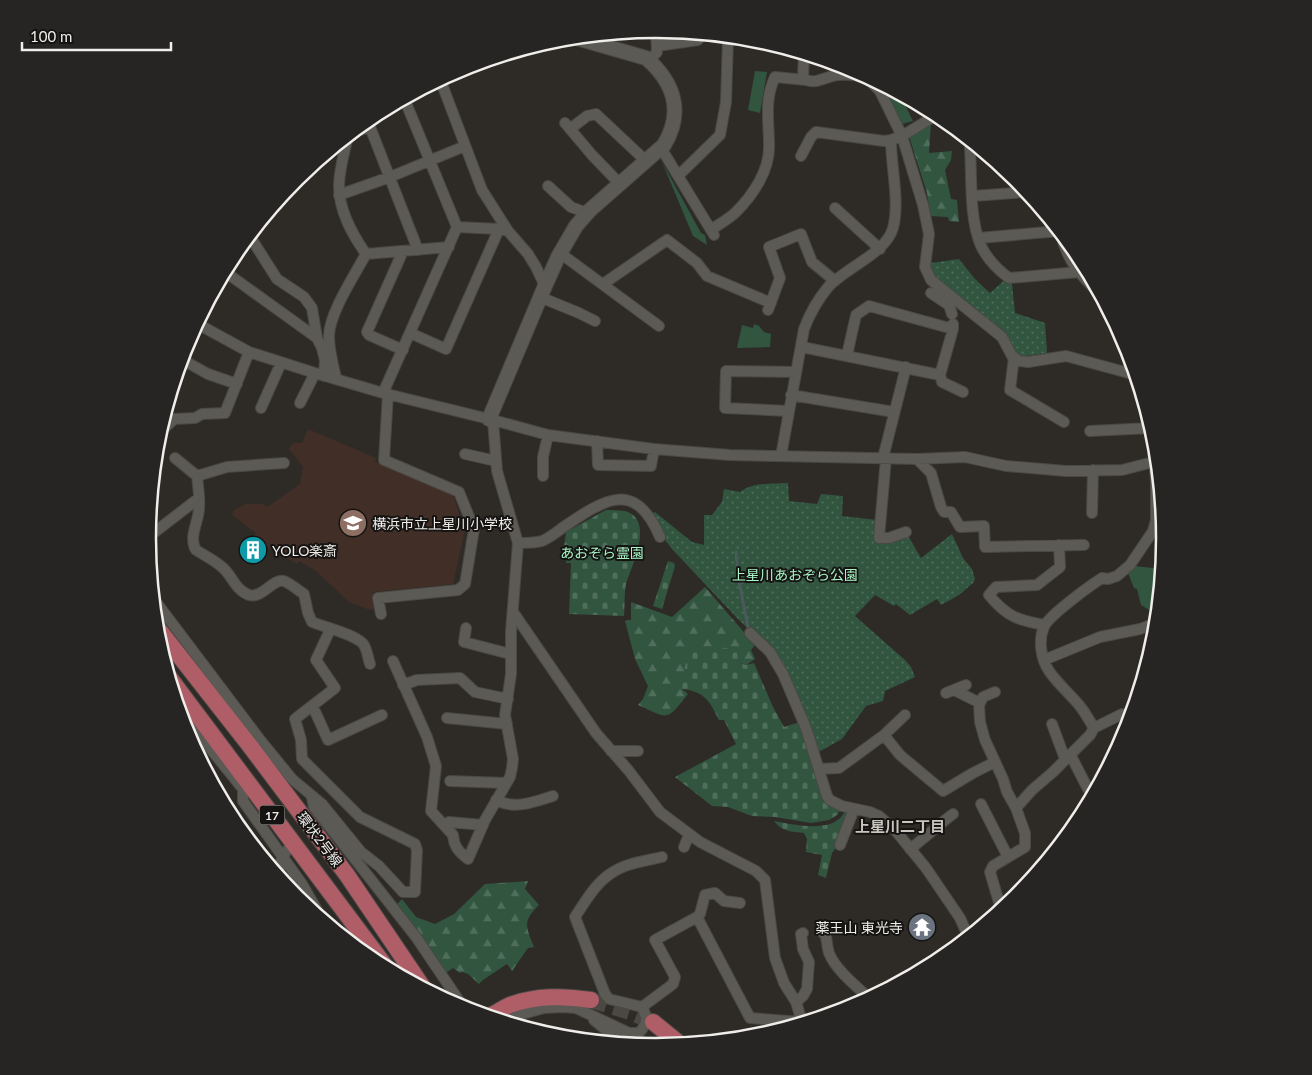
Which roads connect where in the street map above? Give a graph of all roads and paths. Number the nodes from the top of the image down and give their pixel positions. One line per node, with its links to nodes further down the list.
1 (657, 38): 5 (street)
2 (698, 40): 5 (street)
3 (591, 42): 7 (street)
4 (728, 43): 24 (street)
5 (657, 46): 7 (street)
6 (803, 60): 9 (street)
7 (649, 61): 19 (street)
8 (844, 75): 9 (street)
9 (806, 80): 24 (street)
10 (443, 86): 18 (street)
11 (879, 90): 15 (street)
12 (406, 104): 22 (street)
13 (930, 119): 15 (street)
14 (370, 128): 25 (street)
15 (902, 136): 16 (street); 45 (street)
16 (892, 140): 21 (street); 39 (street)
17 (346, 145): 29 (street)
18 (465, 146): 22 (street); 34 (street)
19 (661, 148): 23 (street); 24 (street)
20 (970, 149): 30 (street)
21 (802, 156)
22 (429, 161): 25 (street); 33 (street)
23 (646, 161): 26 (street); 26 (street)
24 (679, 175)
25 (390, 177): 29 (street); 40 (street)
26 (620, 184): 32 (street)
27 (548, 186): 32 (street)
28 (1018, 193): 30 (street)
29 (339, 195): 44 (street)
30 (973, 196): 36 (street)
31 (835, 208): 39 (street)
32 (587, 213): 43 (street)
33 (458, 228): 34 (street); 38 (street)
34 (504, 230): 50 (street); 55 (street)
35 (1053, 233): 36 (street)
36 (979, 238): 46 (street)
37 (253, 241): 56 (street)
38 (449, 247): 40 (street); 55 (street)
39 (880, 249): 48 (street)
40 (418, 250): 41 (street)
41 (403, 251): 44 (street); 58 (street)
42 (1065, 251): 46 (street)
43 (560, 253): 49 (street); 50 (street)
44 (366, 254): 69 (street)
45 (926, 268): 52 (street); 61 (street)
46 (1079, 272)
47 (230, 275): 56 (street)
48 (835, 281): 49 (street); 57 (street)
49 (603, 284): 53 (street)
50 (543, 292): 51 (street); 78 (street)
51 (595, 322)
52 (953, 322): 60 (street); 68 (street)
53 (659, 326)
54 (203, 327): 59 (street)
55 (410, 332): 58 (street)
56 (317, 338): 67 (street)
57 (802, 347): 60 (street); 65 (street)
58 (402, 350): 72 (street)
59 (249, 352): 63 (street); 70 (street)
60 (847, 355): 64 (street)
61 (1014, 357): 66 (street); 79 (street)
62 (188, 363): 70 (street)
63 (281, 363): 67 (street); 75 (street)
64 (906, 367): 68 (street); 77 (street)
65 (796, 372): 73 (street); 76 (street)
66 (1127, 373)
67 (319, 375): 69 (street); 74 (street)
68 (940, 375): 71 (street)
69 (336, 378): 72 (street)
70 (237, 384): 80 (street)
71 (963, 392)
72 (386, 393): 78 (street); 108 (street)
73 (791, 395): 76 (street); 77 (street)
74 (300, 403)
75 (261, 408)
76 (788, 411): 87 (street)
77 (894, 412): 89 (street)
78 (491, 419): 83 (street); 91 (street)
79 (1064, 422)
80 (170, 423)
81 (1143, 425): 82 (street)
82 (1090, 431)
83 (548, 435): 84 (street); 96 (street)
84 (597, 441): 85 (street); 85 (street)
85 (654, 449): 87 (street)
86 (465, 454): 91 (street)
87 (781, 456): 89 (street)
88 (175, 458): 95 (street)
89 (884, 458): 90 (street); 101 (street)
90 (917, 459): 94 (street); 104 (street)
91 (496, 461): 103 (street)
92 (284, 463): 95 (street)
93 (1150, 463): 94 (street)
94 (1093, 470): 98 (street)
95 (197, 476): 97 (street)
96 (543, 476)
97 (199, 498): 100 (street); 112 (street)
98 (1092, 513)
99 (1155, 521): 109 (street)
100 (156, 531)
101 (906, 532)
102 (660, 537): 103 (street)
103 (518, 543): 107 (street)
104 (1059, 545): 105 (street); 109 (street)
105 (1084, 545)
106 (161, 610): 135 (street)
107 (513, 612): 115 (street); 136 (street)
108 (381, 614)
109 (1044, 625): 116 (street)
110 (1148, 626): 116 (street)
111 (466, 628): 115 (street)
112 (330, 630): 117 (street); 125 (street)
113 (750, 633): 140 (street)
114 (167, 639): 135 (main road, 環状2号線 / 17)
115 (510, 654): 123 (street)
116 (1044, 660): 133 (street)
117 (370, 664)
118 (393, 667): 119 (street)
119 (403, 685): 123 (street); 152 (street)
120 (966, 685): 124 (street)
121 (995, 692): 124 (street)
122 (182, 694): 154 (main road, 環状2号線 / 17)
123 (508, 699): 130 (street)
124 (980, 703): 139 (street)
125 (313, 707): 126 (street); 145 (street)
126 (382, 715)
127 (905, 715): 134 (street)
128 (1123, 715): 133 (street)
129 (447, 718): 130 (street)
130 (507, 724): 142 (street)
131 (1052, 724): 138 (street)
132 (194, 728): 158 (street)
133 (1094, 728): 138 (street)
134 (884, 735): 139 (street); 140 (street)
135 (256, 743): 145 (street); 170 (main road, 環状2号線 / 17)
136 (611, 751): 137 (street); 153 (street)
137 (638, 751)
138 (1068, 756): 143 (street); 148 (street)
139 (995, 762): 148 (street)
140 (820, 769): 149 (street)
141 (450, 781): 142 (street)
142 (506, 783): 146 (street)
143 (1088, 789)
144 (553, 796): 146 (street)
145 (312, 797): 172 (street)
146 (496, 800): 152 (street)
147 (981, 804): 160 (street)
148 (1016, 808): 160 (street)
149 (848, 809): 155 (street); 157 (street)
150 (953, 814): 157 (street)
151 (449, 822): 152 (street)
152 (483, 825)
153 (689, 835): 156 (street); 173 (street)
154 (293, 843): 158 (street); 169 (main road, 環状2号線 / 17)
155 (840, 845)
156 (684, 847)
157 (910, 848): 166 (street)
158 (282, 857): 161 (street); 162 (street)
159 (662, 857): 175 (street)
160 (1008, 857): 163 (street)
161 (280, 867)
162 (310, 899)
163 (999, 901)
164 (740, 902): 165 (street)
165 (697, 917): 175 (street); 179 (street)
166 (965, 930)
167 (803, 933): 173 (street)
168 (823, 933): 171 (street)
169 (366, 944)
170 (415, 976)
171 (863, 992)
172 (455, 995)
173 (796, 1002): 177 (street)
174 (591, 1008): 175 (street); 176 (main road); 178 (street); 181 (street)
175 (642, 1008)
176 (498, 1012)
177 (800, 1016)
178 (516, 1017)
179 (783, 1021)
180 (653, 1022): 182 (main road)
181 (615, 1035)
182 (671, 1037)

